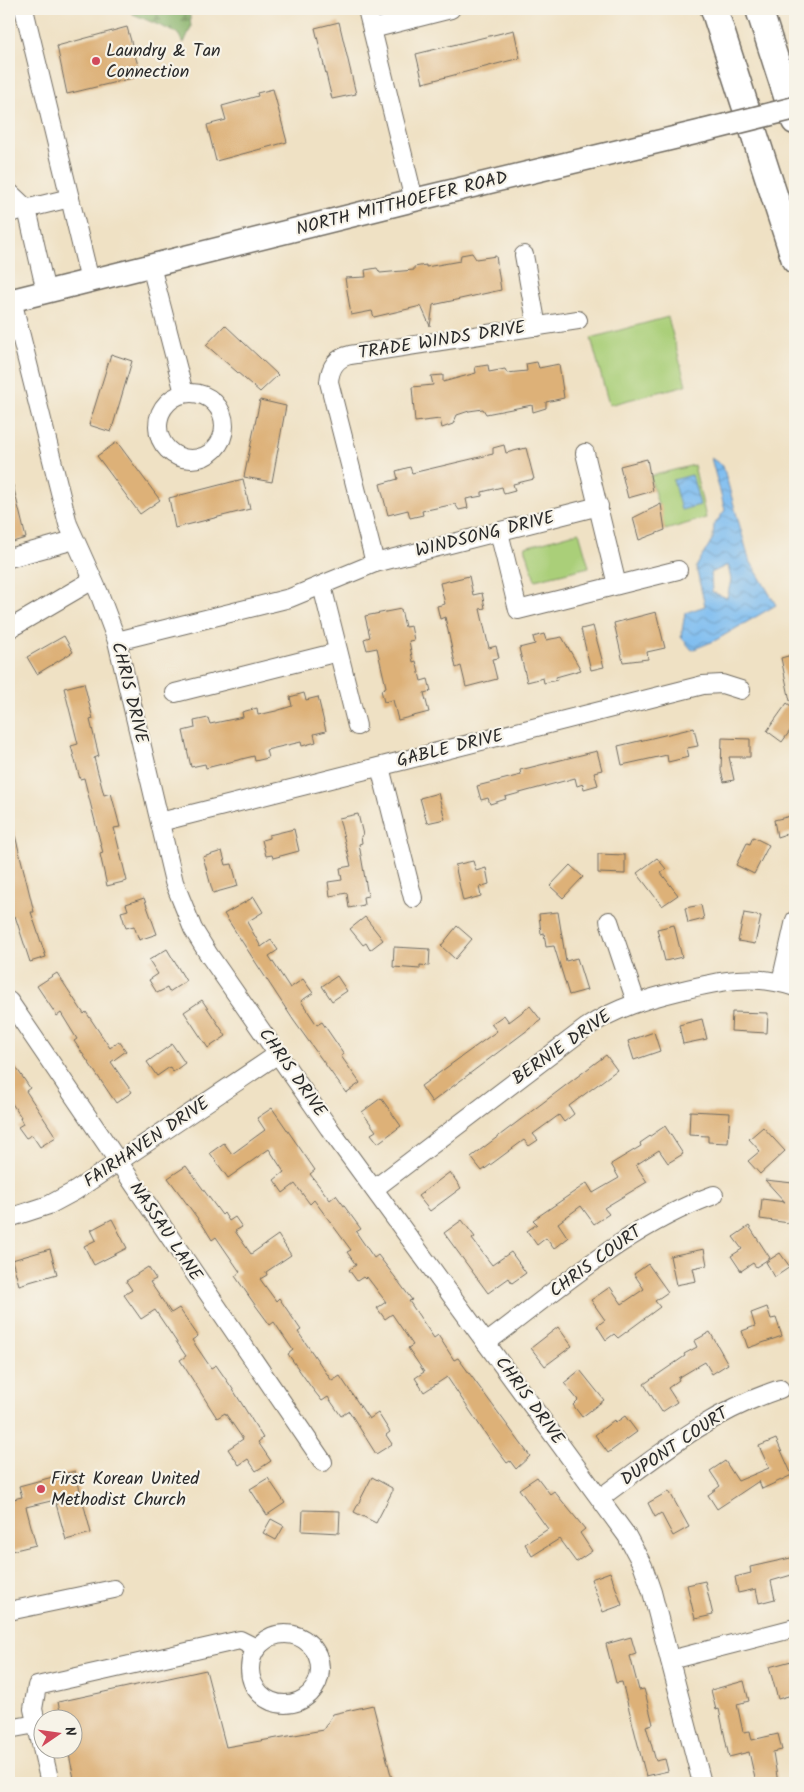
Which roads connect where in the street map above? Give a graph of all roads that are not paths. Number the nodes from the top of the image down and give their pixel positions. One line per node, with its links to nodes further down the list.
1 (24, 9): 10 (street)
2 (367, 9): 6 (street)
3 (451, 9): 6 (street)
4 (714, 9): 15 (highway)
5 (759, 9): 8 (highway)
6 (372, 29): 11 (street)
7 (795, 108): 11 (main road, NORTH MITTHOEFER ROAD, bridge)
8 (795, 121)
9 (9, 192): 12 (street)
10 (70, 198): 12 (street); 17 (street)
11 (414, 200): 16 (main road, NORTH MITTHOEFER ROAD)
12 (27, 209): 13 (street); 18 (street)
13 (9, 213)
14 (524, 255): 21 (street)
15 (795, 260)
16 (151, 266): 17 (main road, NORTH MITTHOEFER ROAD); 22 (street)
17 (90, 281): 18 (main road, NORTH MITTHOEFER ROAD)
18 (46, 292): 19 (main road, NORTH MITTHOEFER ROAD)
19 (11, 301): 26 (street, CHRIS DRIVE)
20 (578, 320): 21 (street, TRADE WINDS DRIVE)
21 (537, 327): 28 (street, TRADE WINDS DRIVE)
22 (184, 393)
23 (585, 453): 24 (street)
24 (599, 506): 25 (street, WINDSONG DRIVE); 31 (street)
25 (499, 532): 28 (street, WINDSONG DRIVE); 31 (street)
26 (74, 540): 27 (street); 30 (street, CHRIS DRIVE)
27 (9, 558)
28 (375, 563): 32 (street, WINDSONG DRIVE)
29 (678, 570): 31 (street)
30 (91, 581): 33 (street); 34 (street, CHRIS DRIVE)
31 (617, 585)
32 (322, 586): 34 (street, WINDSONG DRIVE); 35 (street)
33 (9, 629)
34 (117, 641): 40 (street, CHRIS DRIVE)
35 (338, 652): 37 (street); 38 (street)
36 (741, 690): 39 (street, GABLE DRIVE)
37 (175, 693)
38 (357, 726)
39 (380, 767): 40 (street, GABLE DRIVE); 41 (street)
40 (160, 822): 47 (street, CHRIS DRIVE)
41 (413, 898)
42 (795, 920): 44 (street)
43 (609, 921): 46 (street)
44 (788, 984): 46 (street, BERNIE DRIVE)
45 (9, 1001): 48 (street, NASSAU LANE)
46 (636, 1002): 49 (street, BERNIE DRIVE)
47 (278, 1054): 48 (street, FAIRHAVEN DRIVE); 49 (street, CHRIS DRIVE)
48 (118, 1162): 51 (street, FAIRHAVEN DRIVE); 54 (street, NASSAU LANE)
49 (374, 1189): 52 (street, CHRIS DRIVE)
50 (714, 1195): 52 (street, CHRIS COURT)
51 (9, 1218)
52 (486, 1343): 55 (street, CHRIS DRIVE)
53 (780, 1389): 55 (street, DUPONT COURT)
54 (323, 1462)
55 (600, 1498): 60 (street, CHRIS DRIVE)
56 (114, 1588): 57 (street)
57 (9, 1611)
58 (795, 1628): 60 (street)
59 (256, 1648): 61 (street)
60 (670, 1660): 66 (street, CHRIS DRIVE)
61 (33, 1710)
62 (32, 1725): 63 (street)
63 (9, 1729)
64 (45, 1760): 65 (street)
65 (50, 1783)
66 (702, 1783)

